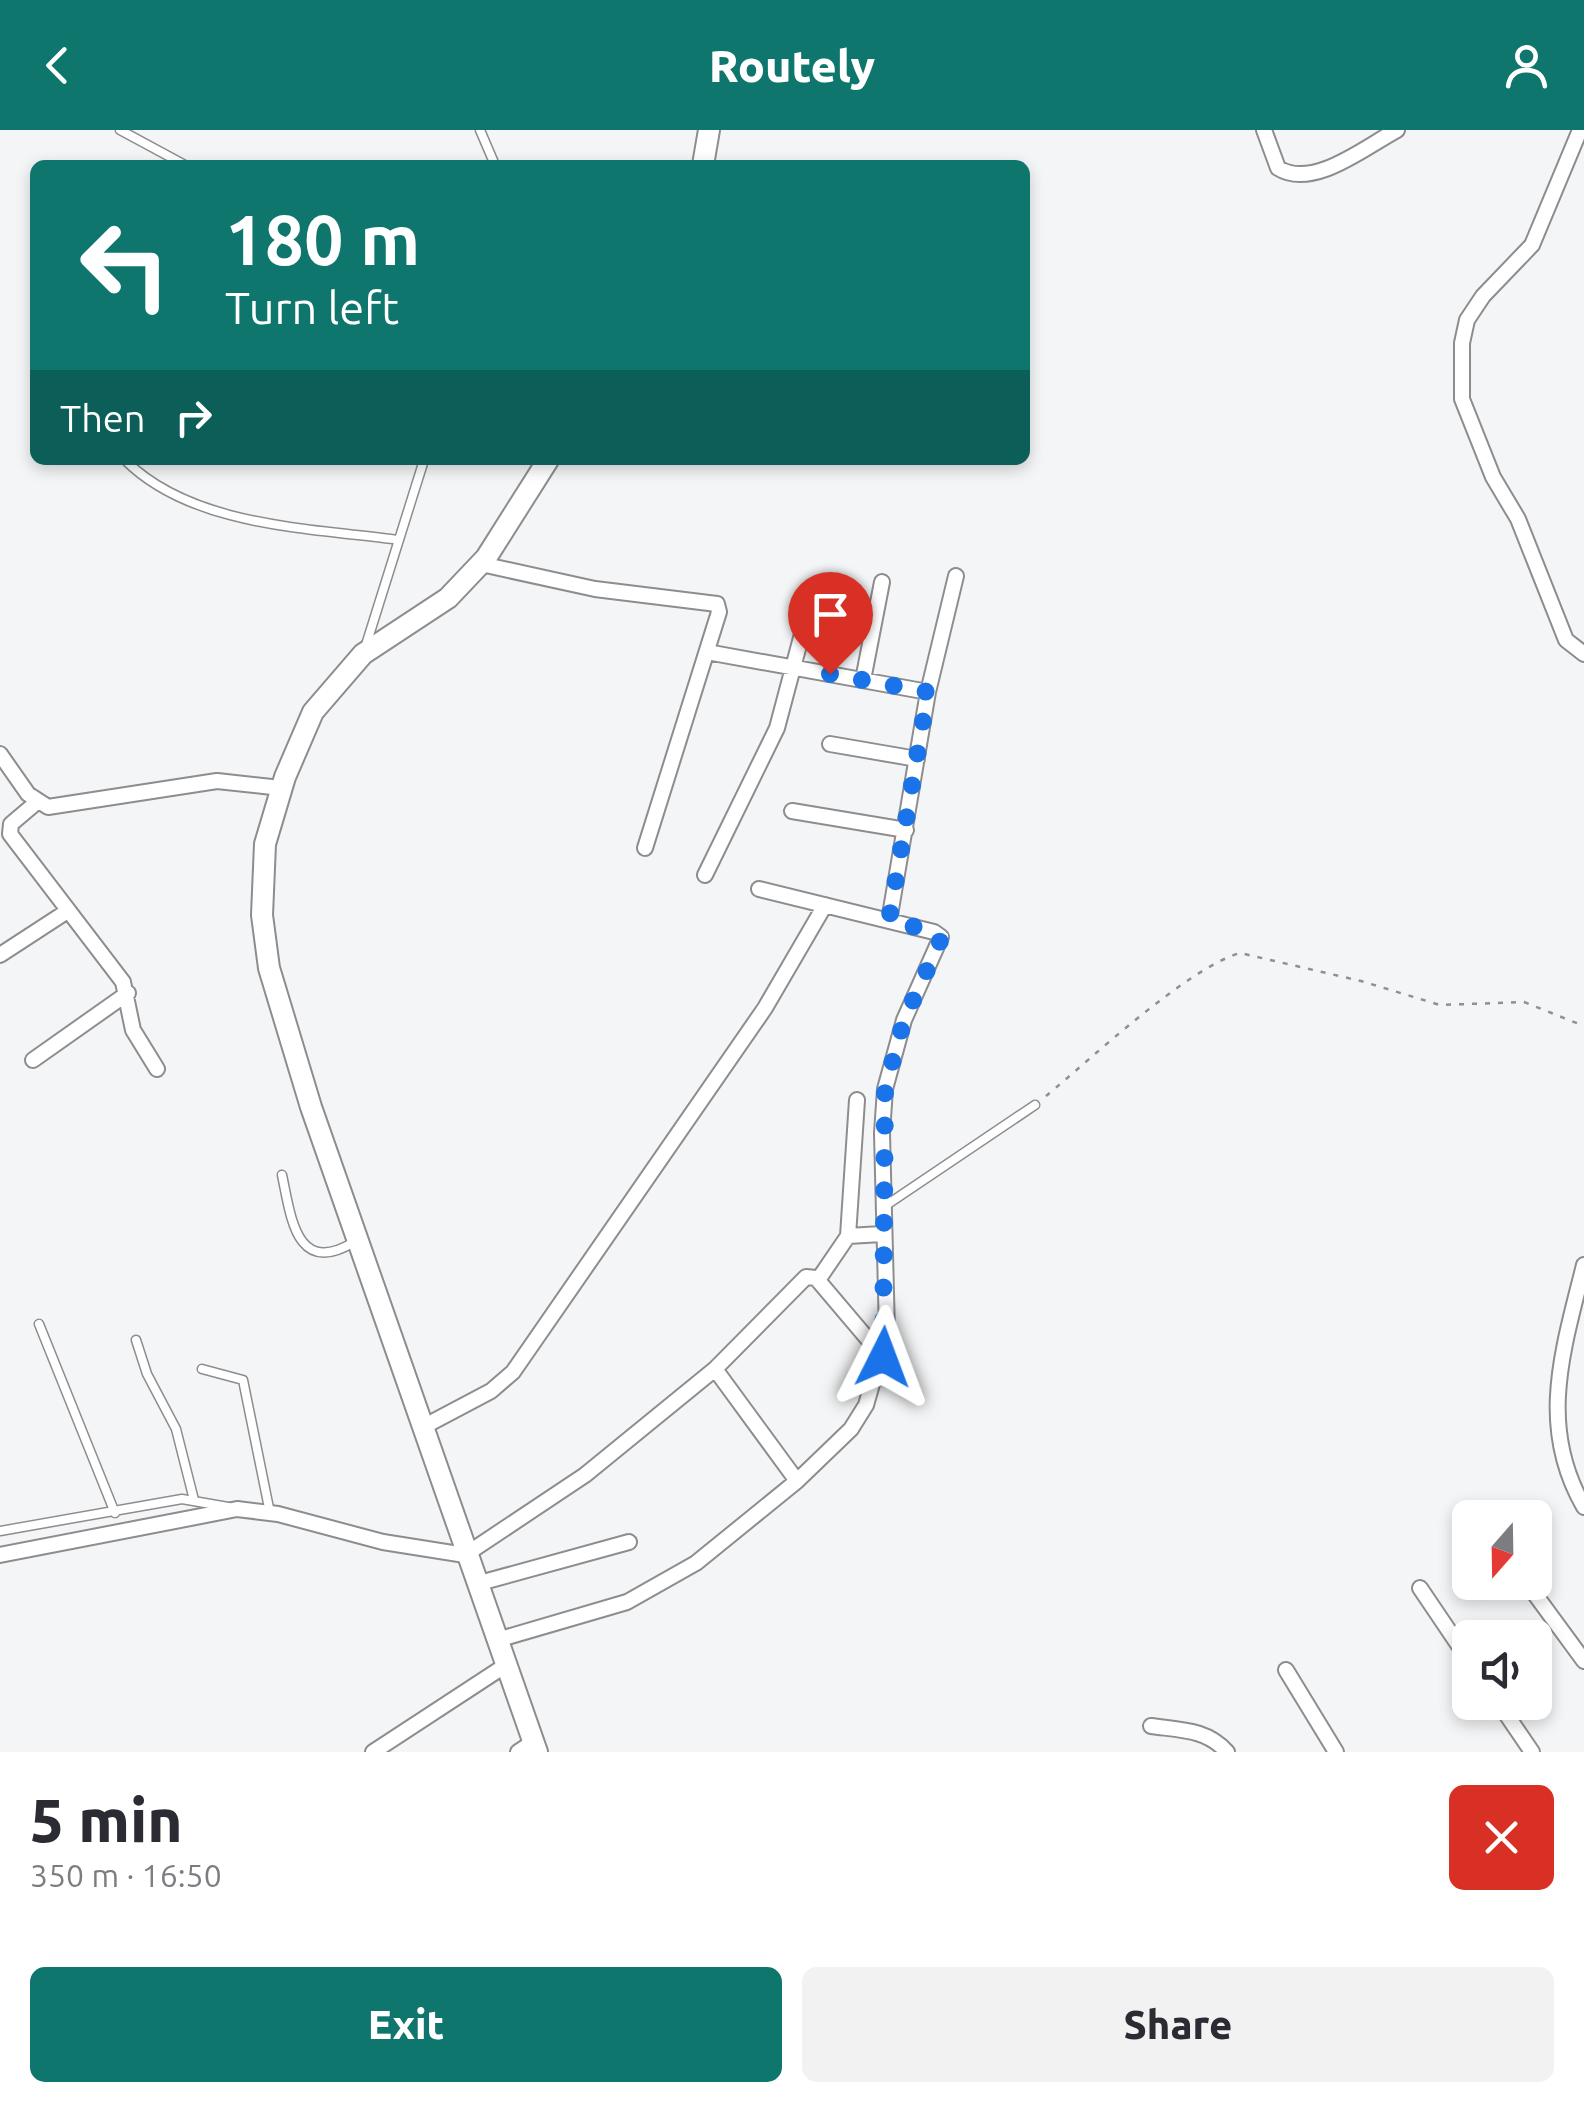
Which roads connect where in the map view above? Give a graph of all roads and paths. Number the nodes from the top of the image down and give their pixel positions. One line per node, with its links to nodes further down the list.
1 (120, 130): 7 (lane)
2 (480, 130): 8 (lane)
3 (709, 130): 9 (street)
4 (1264, 130): 5 (street)
5 (1397, 130)
6 (1580, 130): 20 (street)
7 (176, 160)
8 (494, 160)
9 (704, 160)
10 (130, 465): 13 (lane)
11 (422, 465): 13 (lane)
12 (545, 465): 14 (street)
13 (399, 540): 19 (lane)
14 (481, 564): 18 (street); 19 (street)
15 (956, 576): 23 (street)
16 (882, 582): 22 (street)
17 (803, 630): 21 (street)
18 (708, 652): 21 (street); 32 (street)
19 (363, 654): 27 (street)
20 (1584, 654)
21 (796, 668): 22 (street); 34 (street)
22 (863, 680): 23 (street)
23 (928, 692): 26 (street)
24 (830, 744): 26 (street)
25 (0, 754): 28 (street)
26 (917, 759): 30 (street)
27 (282, 788): 28 (street); 50 (street)
28 (36, 802): 31 (street)
29 (792, 810): 30 (street)
30 (906, 830): 38 (street)
31 (10, 834): 33 (street); 37 (street)
32 (645, 848)
33 (0, 851)
34 (706, 875)
35 (759, 889): 36 (street)
36 (826, 905): 38 (street); 58 (street)
37 (66, 912): 39 (street); 40 (street)
38 (889, 920): 47 (street)
39 (0, 955)
40 (128, 993): 42 (street); 43 (street)
41 (1584, 1026): 45 (path)
42 (33, 1060)
43 (157, 1069)
44 (857, 1100): 49 (street)
45 (1035, 1105): 47 (lane)
46 (282, 1175): 50 (lane)
47 (882, 1208): 48 (street)
48 (882, 1234): 49 (street); 55 (street)
49 (848, 1236): 52 (street)
50 (358, 1240): 58 (street)
51 (1584, 1265): 61 (street)
52 (818, 1280): 55 (street); 57 (street)
53 (40, 1324): 63 (lane)
54 (136, 1340): 60 (lane)
55 (883, 1357): 59 (street)
56 (202, 1369): 64 (lane)
57 (714, 1369): 59 (street); 68 (street)
58 (420, 1428): 68 (street)
59 (797, 1480): 73 (street)
60 (194, 1500): 62 (lane); 63 (lane)
61 (1584, 1507)
62 (237, 1509): 64 (street); 67 (street)
63 (115, 1513): 65 (lane)
64 (270, 1513): 68 (street)
65 (0, 1531)
66 (629, 1542): 69 (street)
67 (0, 1555)
68 (464, 1555): 69 (street)
69 (476, 1584): 73 (street)
70 (1420, 1588): 72 (street)
71 (1539, 1600): 74 (street)
72 (1452, 1635)
73 (497, 1640): 75 (street)
74 (1584, 1661)
75 (506, 1666): 79 (street); 80 (street)
76 (1286, 1670): 82 (street)
77 (1510, 1720): 83 (street)
78 (1151, 1726): 81 (street)
79 (530, 1749)
80 (373, 1752)
81 (1227, 1752)
82 (1336, 1752)
83 (1532, 1752)

